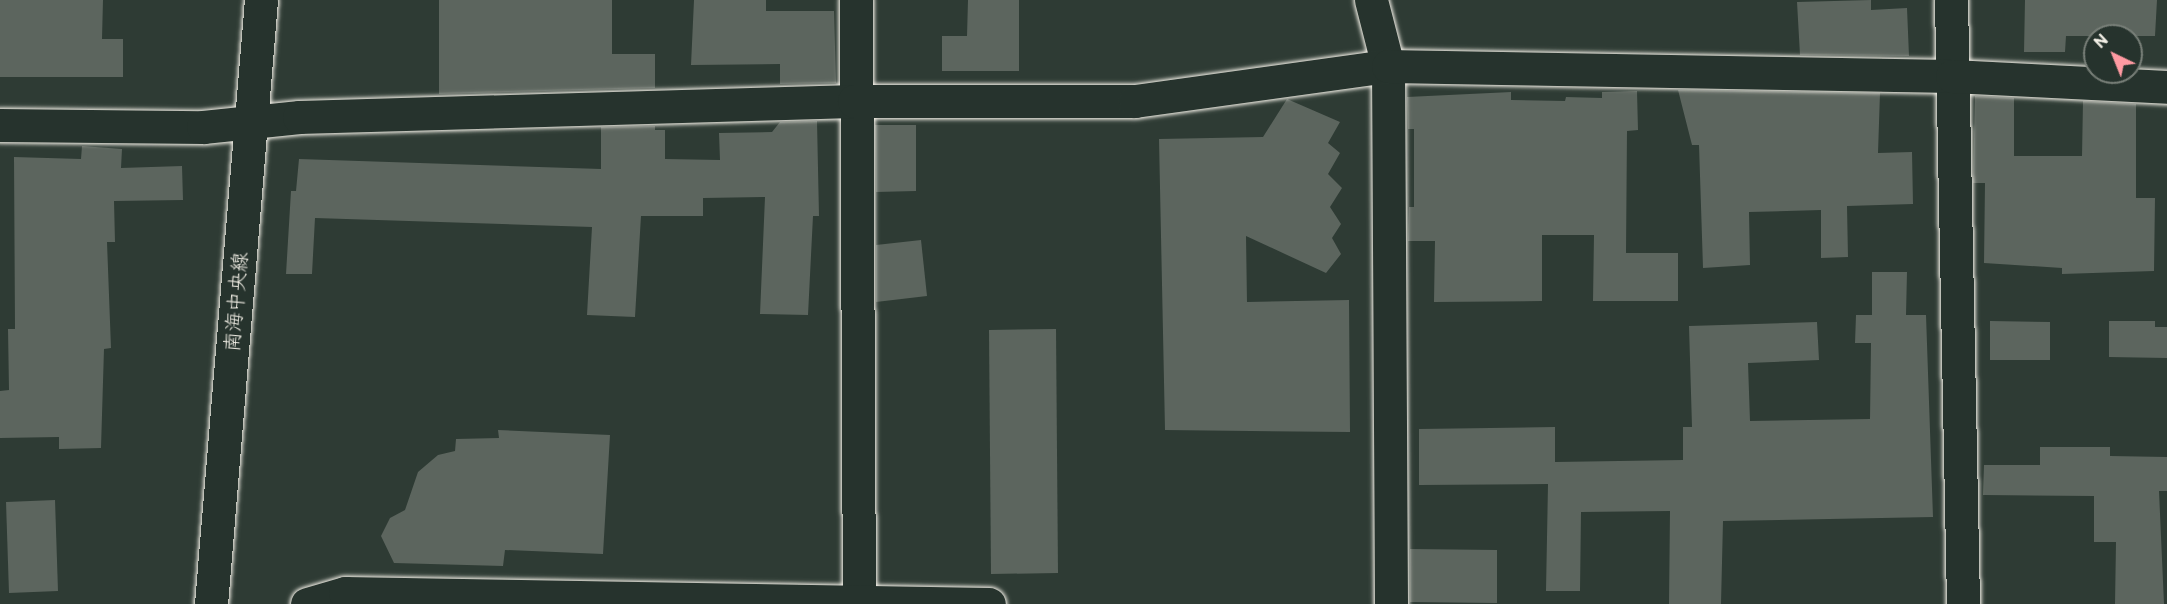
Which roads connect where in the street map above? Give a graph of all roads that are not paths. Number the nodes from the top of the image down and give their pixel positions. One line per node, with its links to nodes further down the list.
1 (261, 0): 9 (street, 南海中央線)
2 (856, 0): 8 (street)
3 (1371, 0): 5 (street)
4 (1951, 0): 6 (street)
5 (1388, 66): 6 (street); 8 (street); 15 (street)
6 (1952, 76): 7 (street); 16 (street)
7 (2167, 87)
8 (854, 101): 9 (street); 13 (street)
9 (253, 122): 10 (street); 11 (street, 南海中央線)
10 (0, 124)
11 (211, 604)
12 (307, 604): 13 (street)
13 (859, 604): 14 (street)
14 (970, 604)
15 (1391, 604)
16 (1963, 604)

